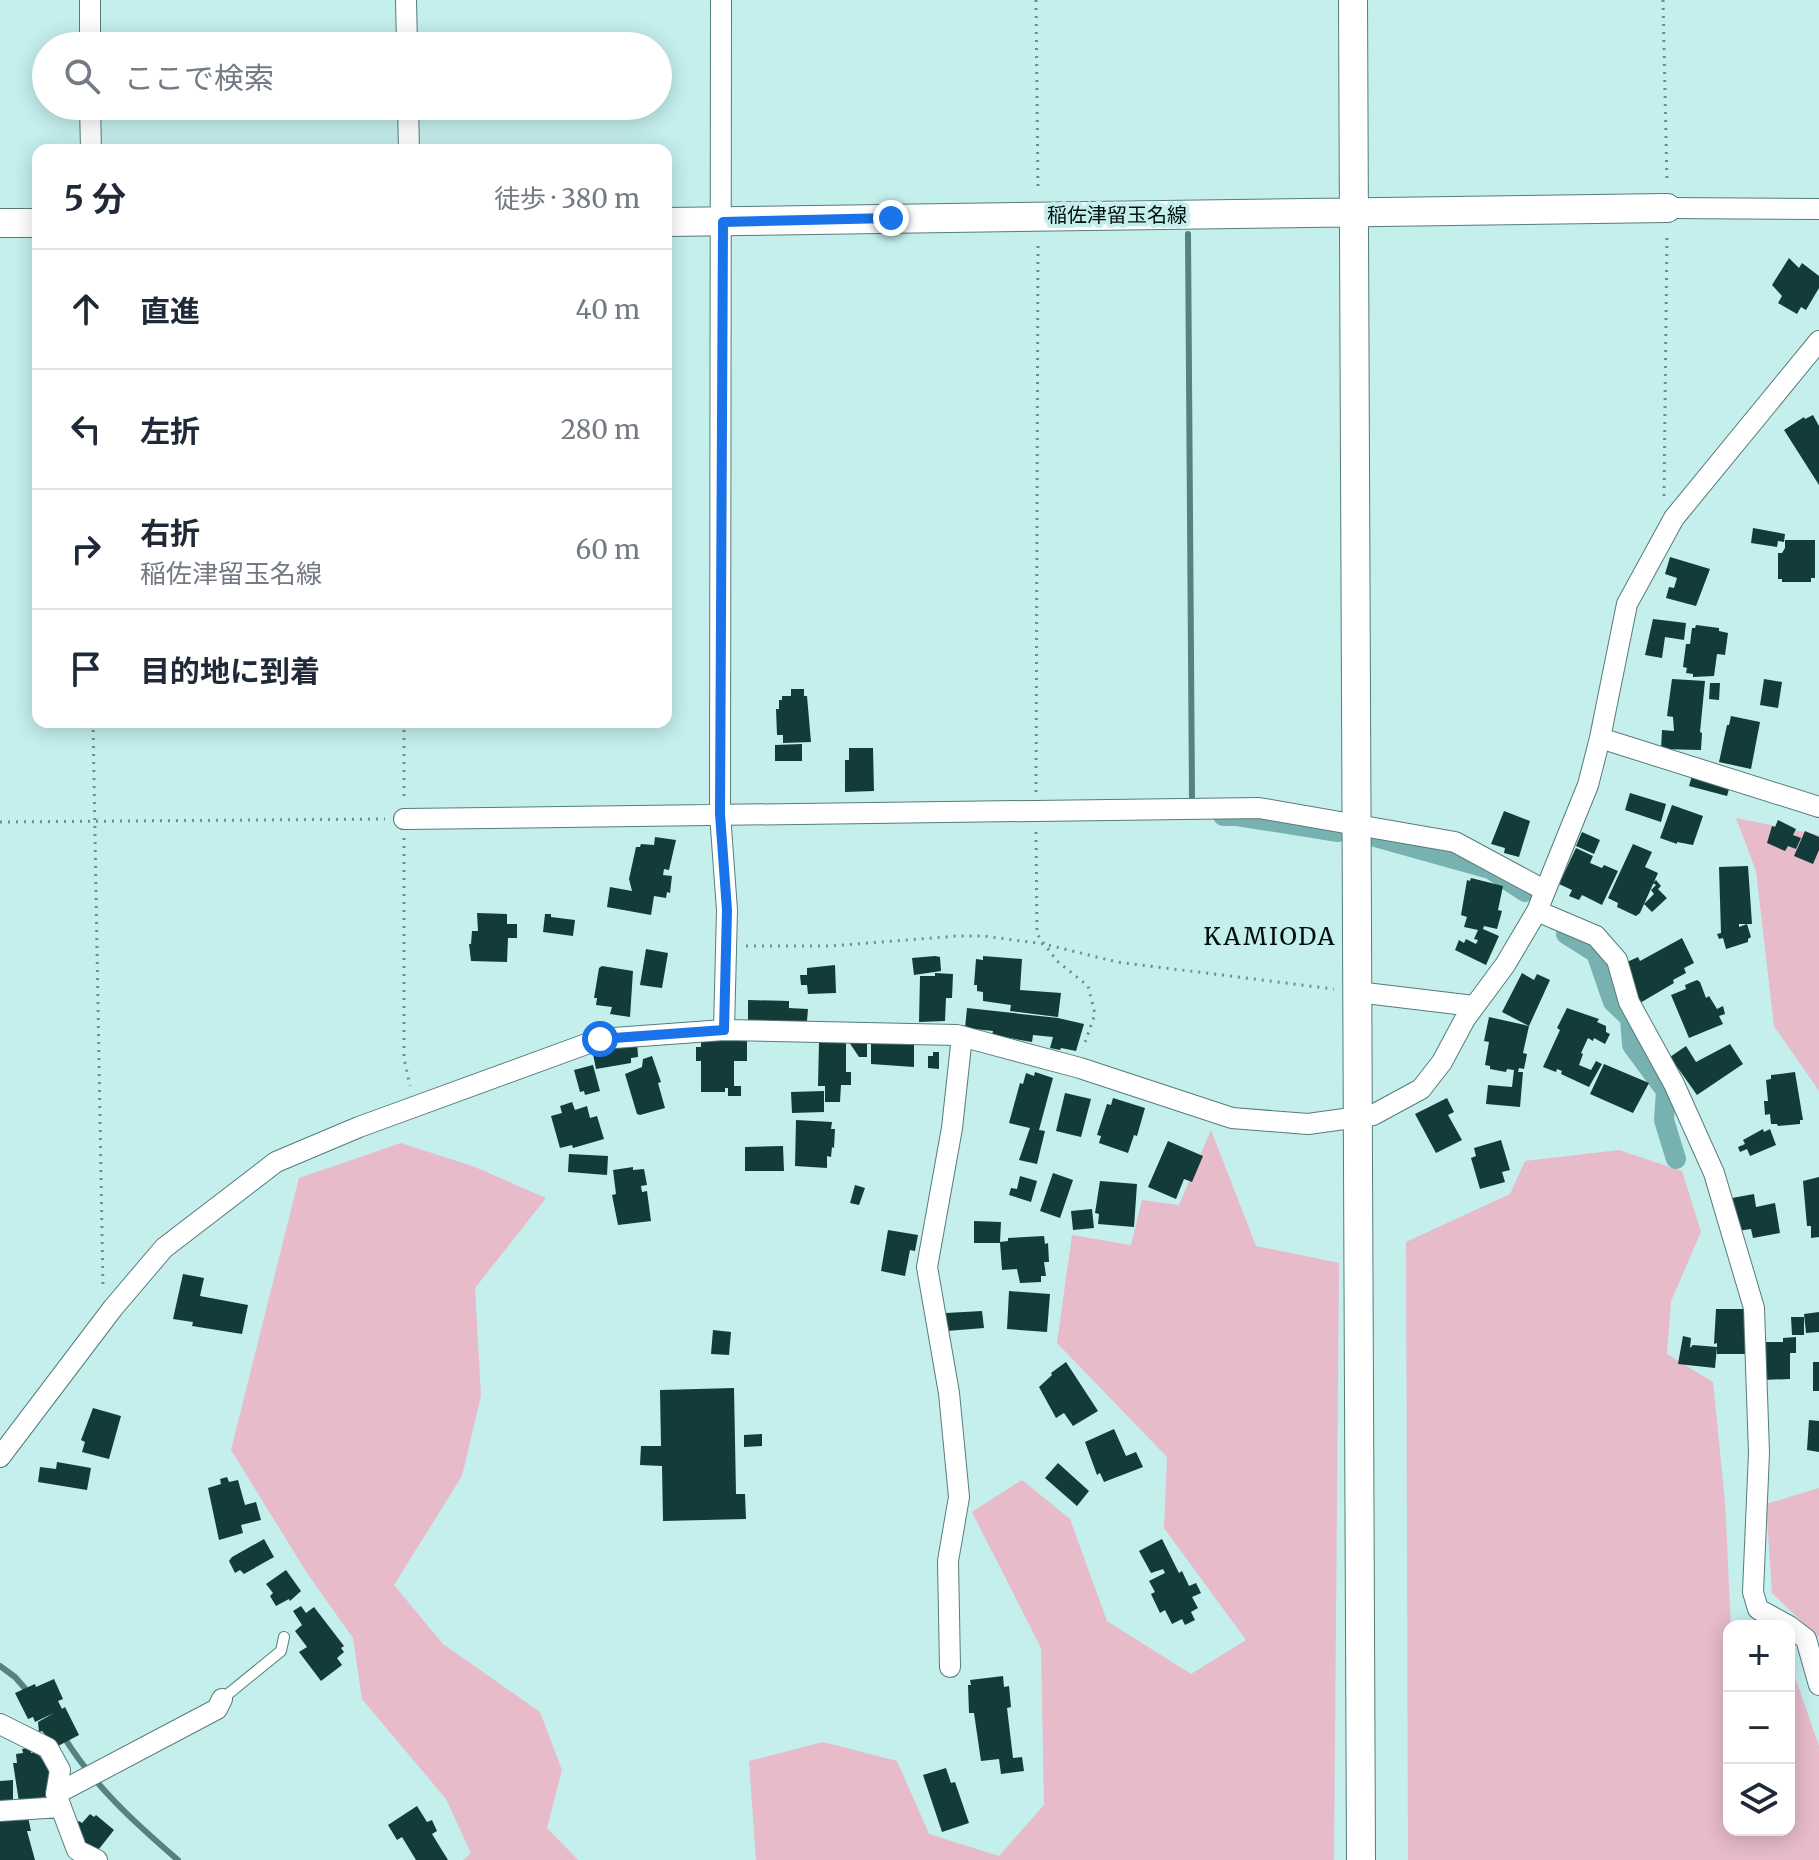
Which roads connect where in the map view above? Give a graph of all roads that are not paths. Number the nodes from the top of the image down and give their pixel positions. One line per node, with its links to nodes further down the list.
1 (90, 0): 5 (street)
2 (406, 0): 6 (street)
3 (721, 0): 15 (street)
4 (1353, 0): 13 (street)
5 (90, 32)
6 (407, 32)
7 (90, 120): 9 (street)
8 (408, 120): 10 (street)
9 (91, 144)
10 (409, 144)
11 (1667, 208): 12 (street); 13 (street, 稲佐津留玉名線)
12 (1819, 209)
13 (1355, 214): 15 (street, 稲佐津留玉名線); 23 (street)
14 (672, 222): 15 (street, 稲佐津留玉名線)
15 (723, 222): 21 (street)
16 (0, 223): 17 (street)
17 (32, 223)
18 (1819, 341): 19 (street)
19 (1600, 738): 20 (street); 24 (street)
20 (1819, 807)
21 (720, 814): 22 (street); 23 (street); 28 (street)
22 (404, 819)
23 (1355, 823): 24 (street); 26 (street)
24 (1544, 890): 25 (street)
25 (1537, 911): 27 (street); 33 (street)
26 (1357, 992): 27 (street); 30 (street)
27 (1474, 1006): 30 (street)
28 (724, 1030): 29 (street); 31 (street)
29 (962, 1036): 30 (street); 36 (street)
30 (1359, 1118): 44 (street)
31 (9, 1435): 32 (street)
32 (0, 1457)
33 (1778, 1620)
34 (1795, 1631): 37 (street)
35 (284, 1637): 38 (lane)
36 (950, 1667)
37 (1819, 1685)
38 (222, 1699): 40 (street)
39 (0, 1724): 40 (street)
40 (58, 1801): 41 (street); 42 (street)
41 (0, 1811)
42 (72, 1855): 43 (street)
43 (97, 1860)
44 (1361, 1860)

